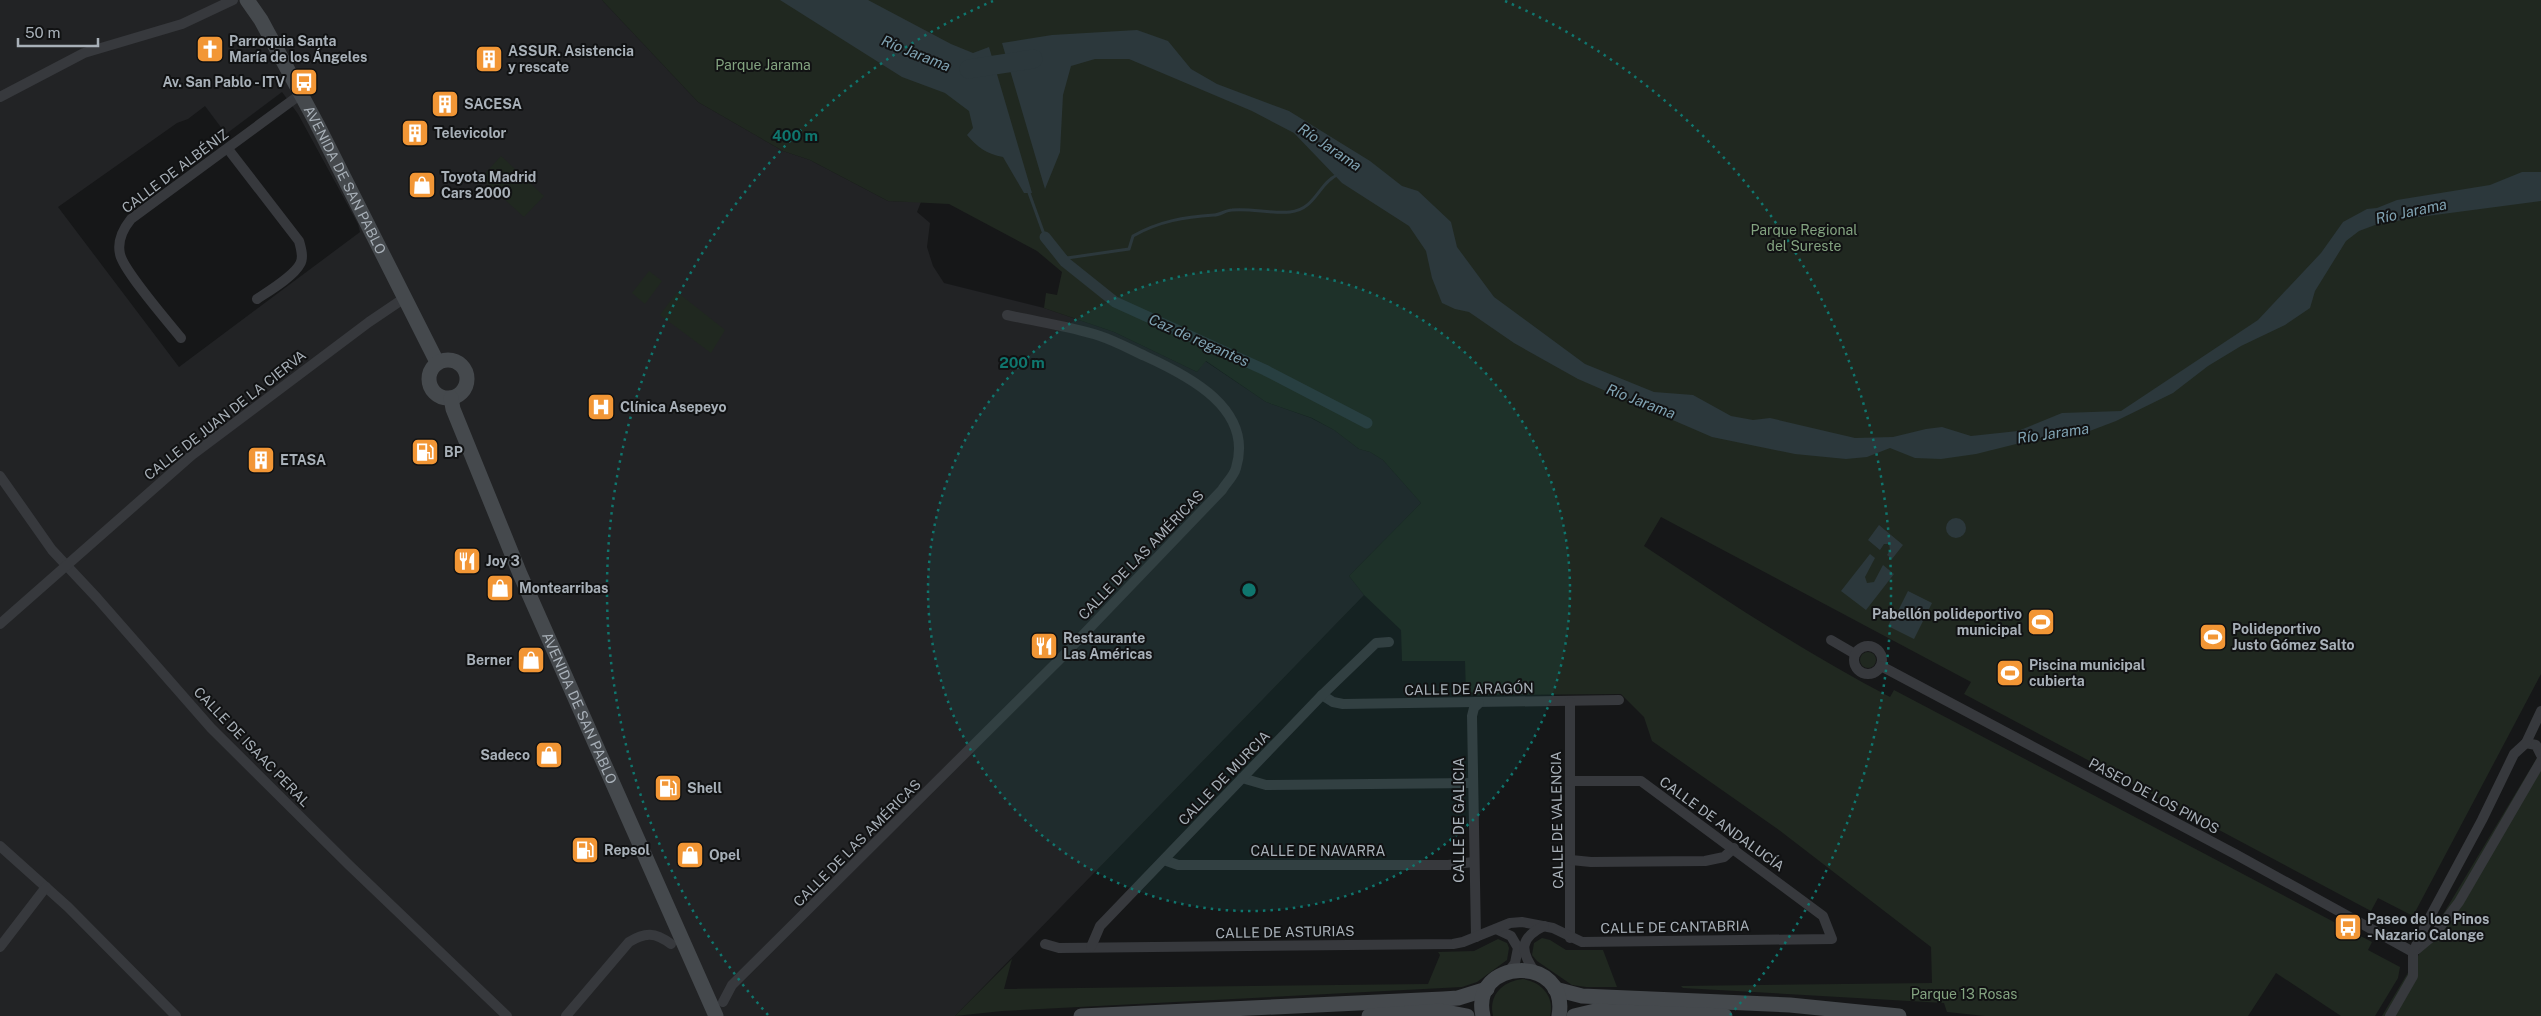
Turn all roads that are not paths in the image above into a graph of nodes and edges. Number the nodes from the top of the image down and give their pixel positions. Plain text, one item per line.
1 (233, 0) edge
2 (247, 0) edge
3 (301, 94) junction
4 (0, 97) edge
5 (228, 149) junction
6 (406, 297) junction
7 (257, 299) dead end
8 (1007, 315) dead end
9 (180, 338) dead end
10 (437, 362) junction
11 (451, 398) junction
12 (0, 476) edge
13 (66, 565) junction
14 (0, 624) edge
15 (1831, 640) dead end
16 (1389, 642) dead end
17 (1855, 654) junction
18 (1881, 666) junction
19 (1322, 695) junction
20 (1619, 700) dead end
21 (1570, 702) junction
22 (1478, 704) junction
23 (2541, 711) edge
24 (2541, 738) edge
25 (2526, 743) junction
26 (2541, 756) edge
27 (1242, 778) junction
28 (1570, 781) junction
29 (1473, 783) junction
30 (0, 846) edge
31 (1734, 848) junction
32 (1164, 860) junction
33 (1571, 860) junction
34 (1473, 862) junction
35 (46, 888) junction
36 (1522, 922) joint
37 (1544, 926) junction
38 (1496, 929) junction
39 (1476, 938) junction
40 (1570, 938) junction
41 (1832, 939) joint
42 (671, 944) dead end
43 (1045, 944) dead end
44 (0, 947) edge
45 (1091, 947) junction
46 (2413, 952) junction
47 (1508, 972) junction
48 (1535, 972) junction
49 (1555, 989) junction
50 (1487, 990) junction
51 (719, 1009) edge
52 (176, 1016) edge
53 (507, 1016) edge
54 (566, 1016) edge
55 (1081, 1016) edge
56 (1369, 1016) edge
57 (1467, 1016) edge
58 (1483, 1016) edge
59 (1559, 1016) edge
60 (1574, 1016) edge
61 (1725, 1016) edge
62 (1899, 1016) edge
63 (2390, 1016) edge

1 - 4 street
2 - 3 street, AVENIDA DE SAN PABLO
3 - 5 street, CALLE DE ALBÉNIZ
3 - 6 street, AVENIDA DE SAN PABLO
5 - 7 street
5 - 9 street, CALLE DE ALBÉNIZ
6 - 10 street, AVENIDA DE SAN PABLO
6 - 13 street, CALLE DE JUAN DE LA CIERVA
8 - 51 street, CALLE DE LAS AMÉRICAS
10 - 11 street
10 - 11 street
11 - 51 street, AVENIDA DE SAN PABLO
12 - 13 street, CALLE DE ISAAC PERAL
13 - 14 street, CALLE DE JUAN DE LA CIERVA
13 - 53 street, CALLE DE ISAAC PERAL
15 - 17 street
16 - 19 street, CALLE DE MURCIA
17 - 18 street
17 - 18 street
18 - 46 street, PASEO DE LOS PINOS
19 - 22 street, CALLE DE ARAGÓN
19 - 27 street, CALLE DE MURCIA
20 - 21 street, CALLE DE ARAGÓN
21 - 22 street, CALLE DE ARAGÓN
21 - 28 street, CALLE DE VALENCIA
22 - 29 street, CALLE DE GALICIA
23 - 25 street
24 - 26 street
25 - 26 street
25 - 46 street
26 - 46 street
27 - 29 street
27 - 32 street, CALLE DE MURCIA
28 - 31 street, CALLE DE ANDALUCÍA
28 - 33 street, CALLE DE VALENCIA
29 - 34 street, CALLE DE GALICIA
30 - 35 street
31 - 33 street
31 - 41 street, CALLE DE ANDALUCÍA
32 - 34 street, CALLE DE NAVARRA
32 - 45 street, CALLE DE MURCIA
33 - 40 street, CALLE DE VALENCIA
34 - 39 street, CALLE DE GALICIA
35 - 44 street
35 - 52 street
36 - 37 street, CALLE DE CANTABRIA
36 - 38 street, CALLE DE ASTURIAS
37 - 40 street, CALLE DE CANTABRIA
37 - 48 street
38 - 39 street, CALLE DE ASTURIAS
38 - 47 street
39 - 45 street, CALLE DE ASTURIAS
40 - 41 street, CALLE DE CANTABRIA
42 - 54 street
43 - 45 street, CALLE DE ASTURIAS
46 - 63 street
47 - 48 street
47 - 50 street
48 - 49 street
49 - 59 street
49 - 62 street
50 - 55 street
50 - 58 street
56 - 57 street
60 - 61 street

